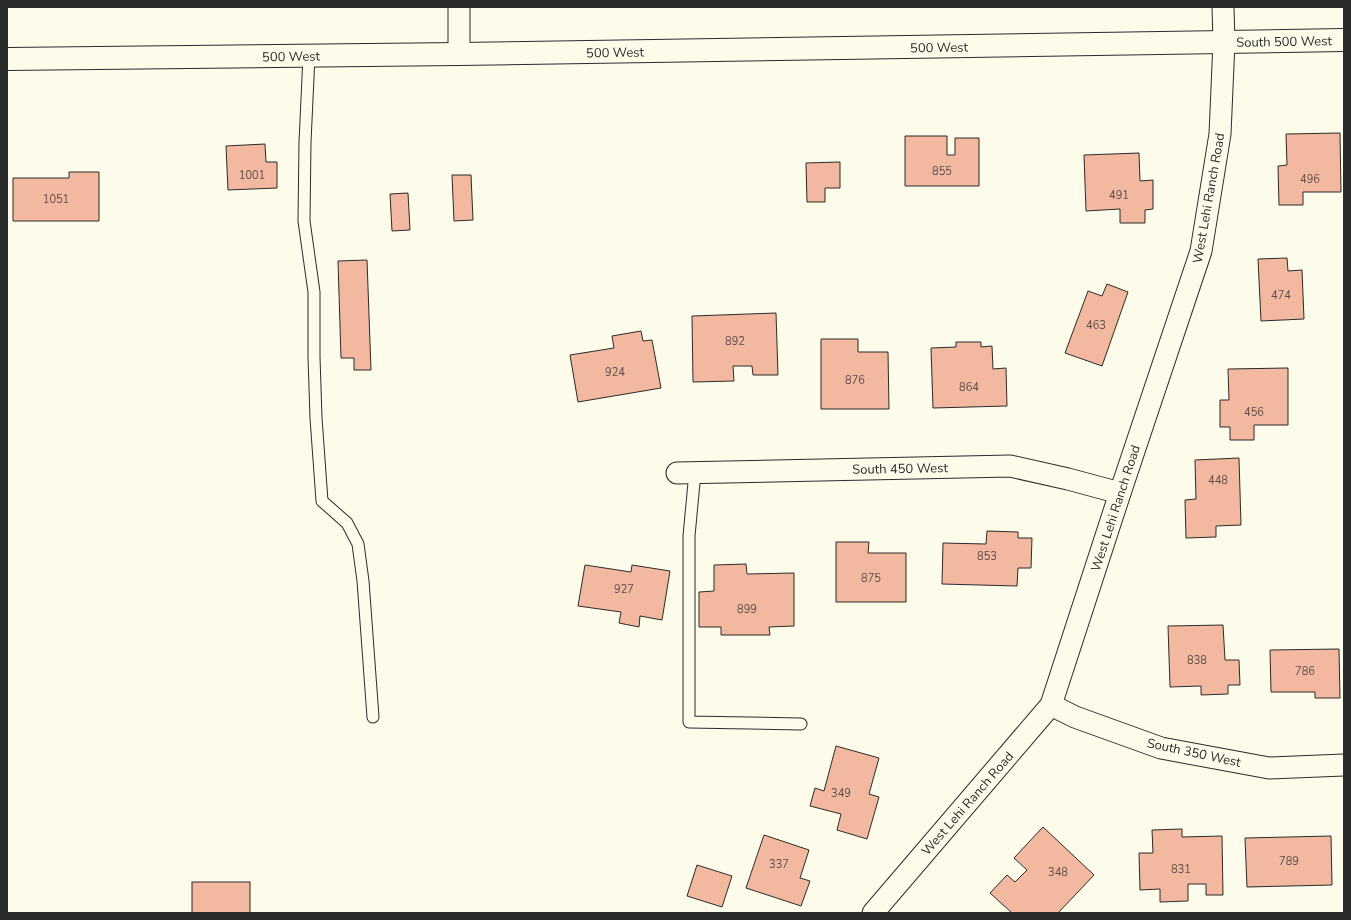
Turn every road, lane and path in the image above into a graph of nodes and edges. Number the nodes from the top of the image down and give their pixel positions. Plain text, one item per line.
1 (459, 7) edge
2 (1223, 7) edge
3 (1344, 40) edge
4 (1224, 42) junction
5 (459, 54) junction
6 (309, 56) junction
7 (7, 59) edge
8 (686, 473) joint
9 (1120, 493) junction
10 (1051, 705) junction
11 (373, 717) dead end
12 (801, 724) dead end
13 (1344, 765) edge
14 (873, 913) edge

1 - 5 street
2 - 4 street, West Lehi Ranch Road
3 - 4 street, South 500 West
4 - 5 street, 500 West
4 - 9 street, West Lehi Ranch Road
5 - 6 street, 500 West
6 - 7 street, 500 West
6 - 11 lane
8 - 9 street, South 450 West
8 - 12 lane
9 - 10 street, West Lehi Ranch Road
10 - 13 street, South 350 West
10 - 14 street, West Lehi Ranch Road

